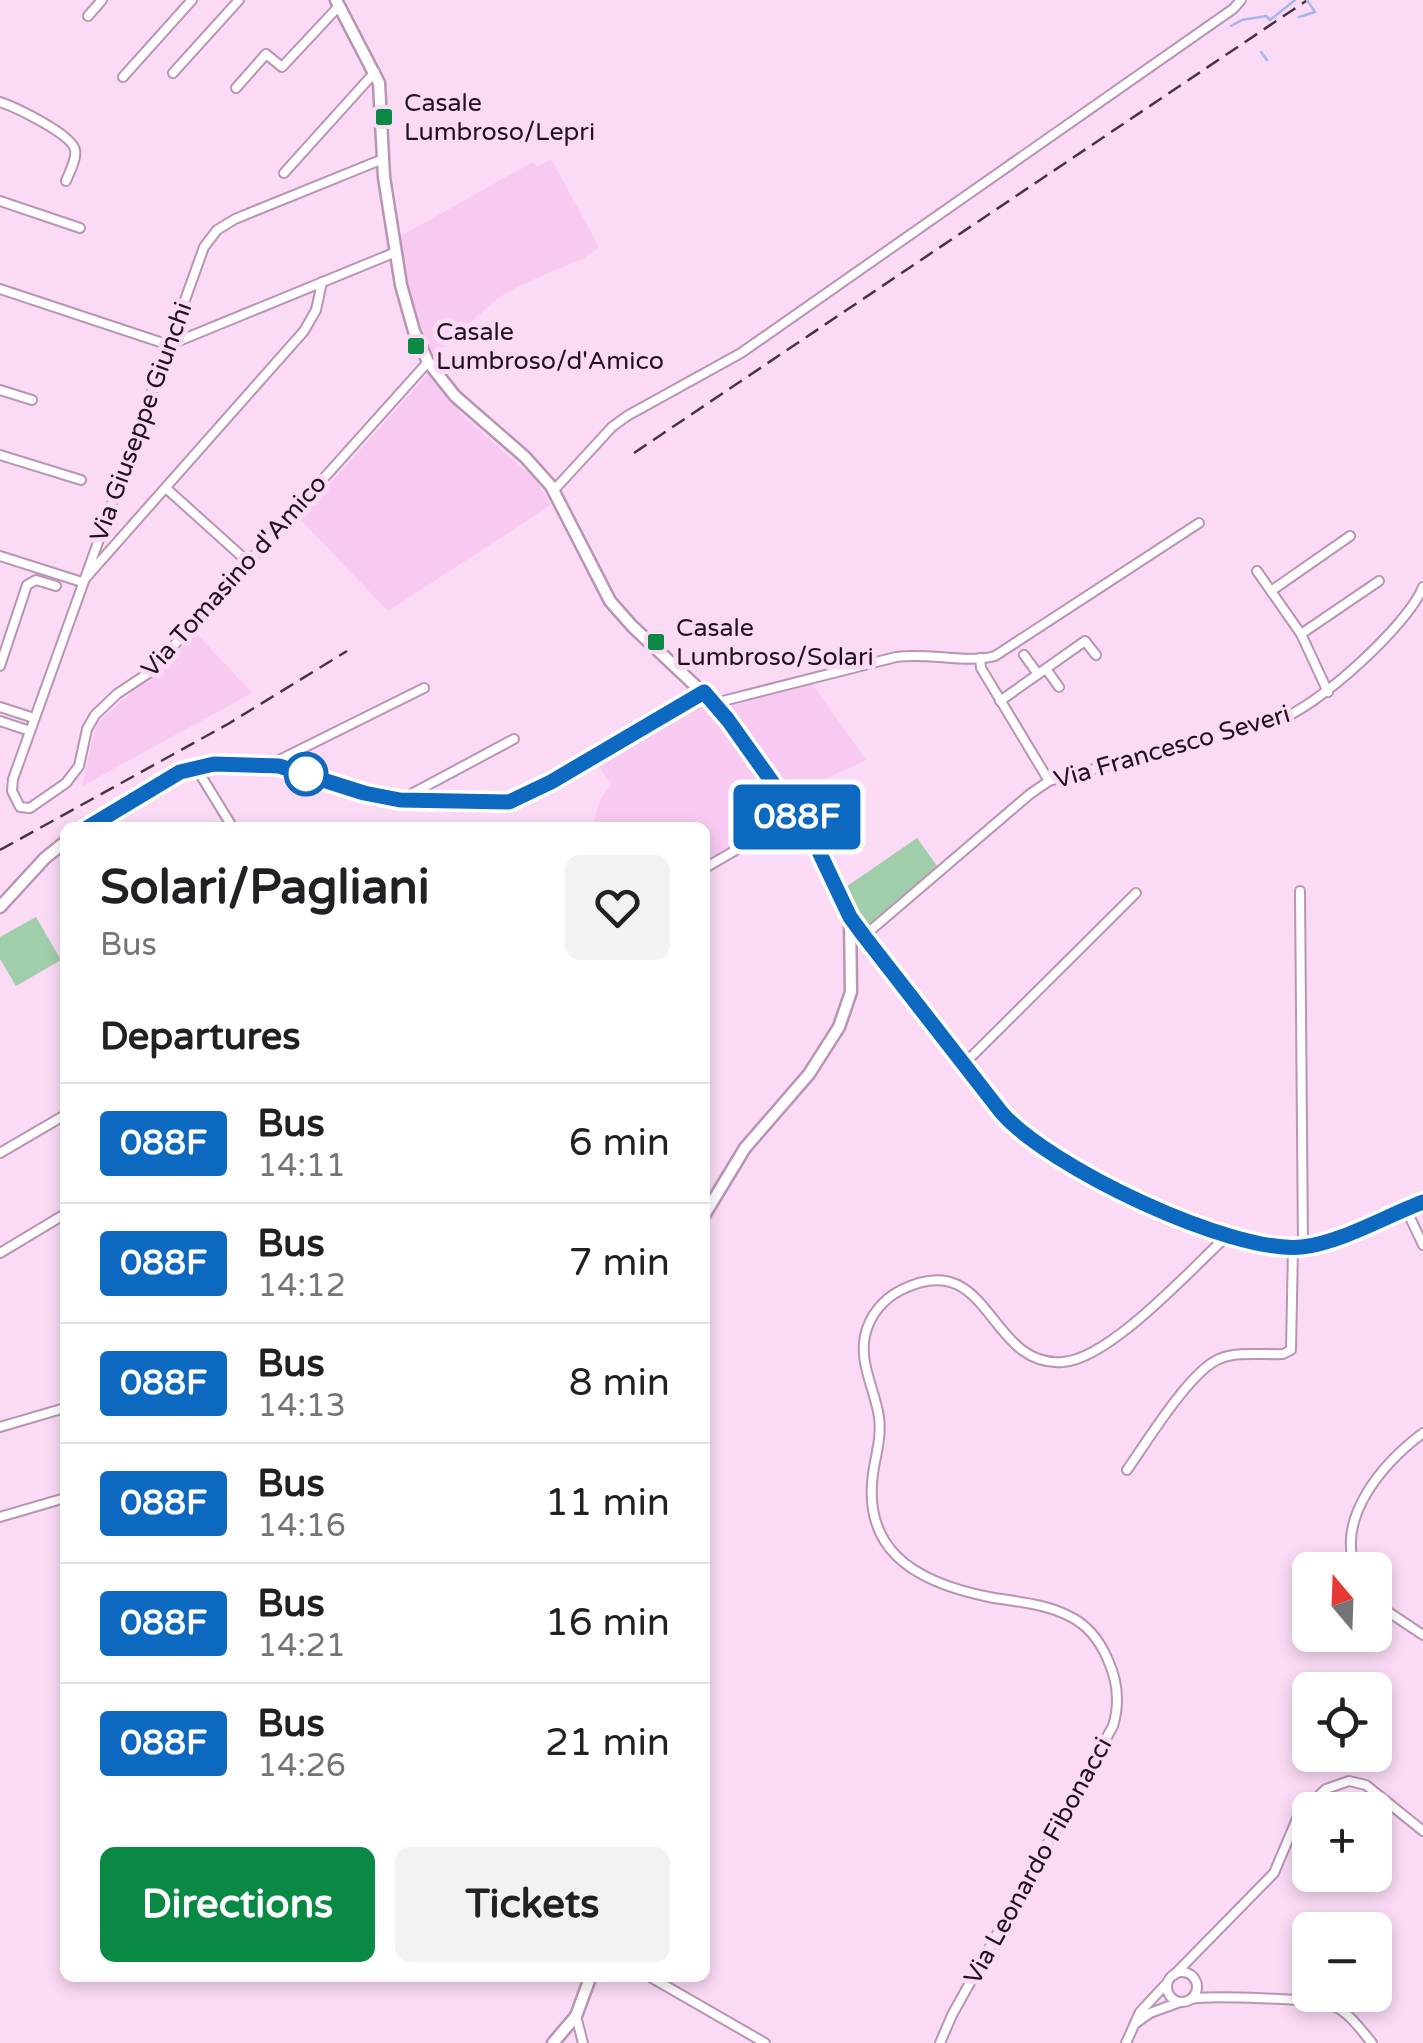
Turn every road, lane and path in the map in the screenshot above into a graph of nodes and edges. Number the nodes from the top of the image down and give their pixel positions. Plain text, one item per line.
1 (102, 0) edge
2 (192, 0) edge
3 (239, 0) edge
4 (1241, 0) edge
5 (338, 3) edge
6 (88, 16) dead end
7 (375, 72) junction
8 (174, 73) dead end
9 (122, 77) dead end
10 (236, 88) dead end
11 (0, 102) edge
12 (383, 159) junction
13 (284, 173) dead end
14 (66, 181) dead end
15 (0, 201) edge
16 (80, 228) dead end
17 (396, 252) junction
18 (322, 282) junction
19 (0, 289) edge
20 (169, 345) junction
21 (428, 362) junction
22 (0, 390) edge
23 (32, 400) dead end
24 (0, 454) edge
25 (81, 480) dead end
26 (167, 489) junction
27 (554, 490) junction
28 (1199, 522) dead end
29 (1350, 536) dead end
30 (0, 556) edge
31 (248, 562) junction
32 (1257, 571) dead end
33 (1379, 581) dead end
34 (82, 582) junction
35 (56, 586) dead end
36 (1423, 586) edge
37 (1271, 591) junction
38 (1301, 634) junction
39 (1096, 654) dead end
40 (1024, 655) dead end
41 (980, 658) junction
42 (0, 666) edge
43 (1042, 672) junction
44 (424, 688) dead end
45 (1059, 688) dead end
46 (704, 692) junction
47 (1328, 692) junction
48 (1000, 701) junction
49 (715, 703) junction
50 (0, 707) edge
51 (34, 718) junction
52 (0, 722) edge
53 (30, 731) junction
54 (514, 739) dead end
55 (269, 765) junction
56 (196, 766) junction
57 (1050, 781) junction
58 (12, 788) joint
59 (400, 800) junction
60 (796, 815) junction
61 (97, 822) edge
62 (229, 822) edge
63 (60, 846) edge
64 (710, 865) edge
65 (1300, 891) dead end
66 (1136, 892) dead end
67 (0, 907) edge
68 (850, 917) junction
69 (864, 936) junction
70 (963, 1065) junction
71 (60, 1118) edge
72 (0, 1153) edge
73 (1423, 1202) edge
74 (710, 1206) edge
75 (1406, 1209) junction
76 (60, 1217) edge
77 (1228, 1235) junction
78 (1423, 1245) edge
79 (1298, 1247) junction
80 (0, 1252) edge
81 (60, 1409) edge
82 (0, 1427) edge
83 (1423, 1433) edge
84 (1127, 1470) dead end
85 (60, 1499) edge
86 (0, 1517) edge
87 (1350, 1552) edge
88 (1392, 1615) edge
89 (1423, 1635) edge
90 (1423, 1831) edge
91 (1200, 1950) junction
92 (1172, 1977) junction
93 (1196, 1981) junction
94 (589, 1982) edge
95 (659, 1982) edge
96 (1211, 1996) junction
97 (1191, 1999) junction
98 (1180, 2002) junction
99 (576, 2016) junction
100 (1133, 2026) junction
101 (746, 2033) junction
102 (553, 2043) edge
103 (583, 2043) edge
104 (736, 2043) edge
105 (766, 2043) edge
106 (940, 2043) edge
107 (1126, 2043) edge
108 (1372, 2043) edge

1 - 6 street
2 - 9 street
3 - 8 street
4 - 27 street
5 - 7 street
5 - 10 street
7 - 12 street
7 - 13 street
11 - 14 street
12 - 17 street
12 - 20 street, Via Giuseppe Giunchi
15 - 16 street
17 - 18 street
17 - 21 street
18 - 20 street
18 - 26 street
19 - 20 street
20 - 34 street, Via Giuseppe Giunchi
21 - 27 street
21 - 31 street, Via Tomasino d'Amico
22 - 23 street
24 - 25 street
26 - 31 street
26 - 34 street
27 - 46 street
28 - 41 street
29 - 37 street
30 - 34 street
31 - 58 street, Via Tomasino d'Amico
32 - 37 street
33 - 38 street
34 - 51 street, Via Giuseppe Giunchi
35 - 42 street
36 - 47 street, Via Francesco Severi
37 - 38 street
38 - 47 street
39 - 43 street
40 - 43 street
41 - 48 street
41 - 49 street
43 - 45 street
43 - 48 street
44 - 55 street
46 - 49 street
46 - 59 street
47 - 57 street, Via Francesco Severi
48 - 57 street
49 - 60 street
50 - 51 street
51 - 53 street, Via Giuseppe Giunchi
52 - 53 street
53 - 58 street, Via Giuseppe Giunchi
54 - 59 street
55 - 56 street
55 - 59 street
56 - 61 street
56 - 62 street
57 - 69 street, Via Francesco Severi
60 - 64 street
60 - 68 street
63 - 67 street
65 - 79 street
66 - 70 street
68 - 69 street
68 - 74 street
69 - 70 street
70 - 77 street
71 - 72 street
73 - 75 street
75 - 78 street
75 - 79 street
76 - 80 street
77 - 79 street
77 - 106 street, Via Leonardo Fibonacci
79 - 84 street
81 - 82 street
83 - 87 street
85 - 86 street
88 - 89 street
90 - 91 street
91 - 92 street
91 - 93 street
92 - 93 street
92 - 98 street
92 - 100 street
93 - 96 street
93 - 97 street
94 - 99 street
95 - 101 street
96 - 97 street
96 - 108 street
97 - 98 street
98 - 100 street
99 - 102 street
99 - 103 street
100 - 107 street
101 - 104 street
101 - 105 street

